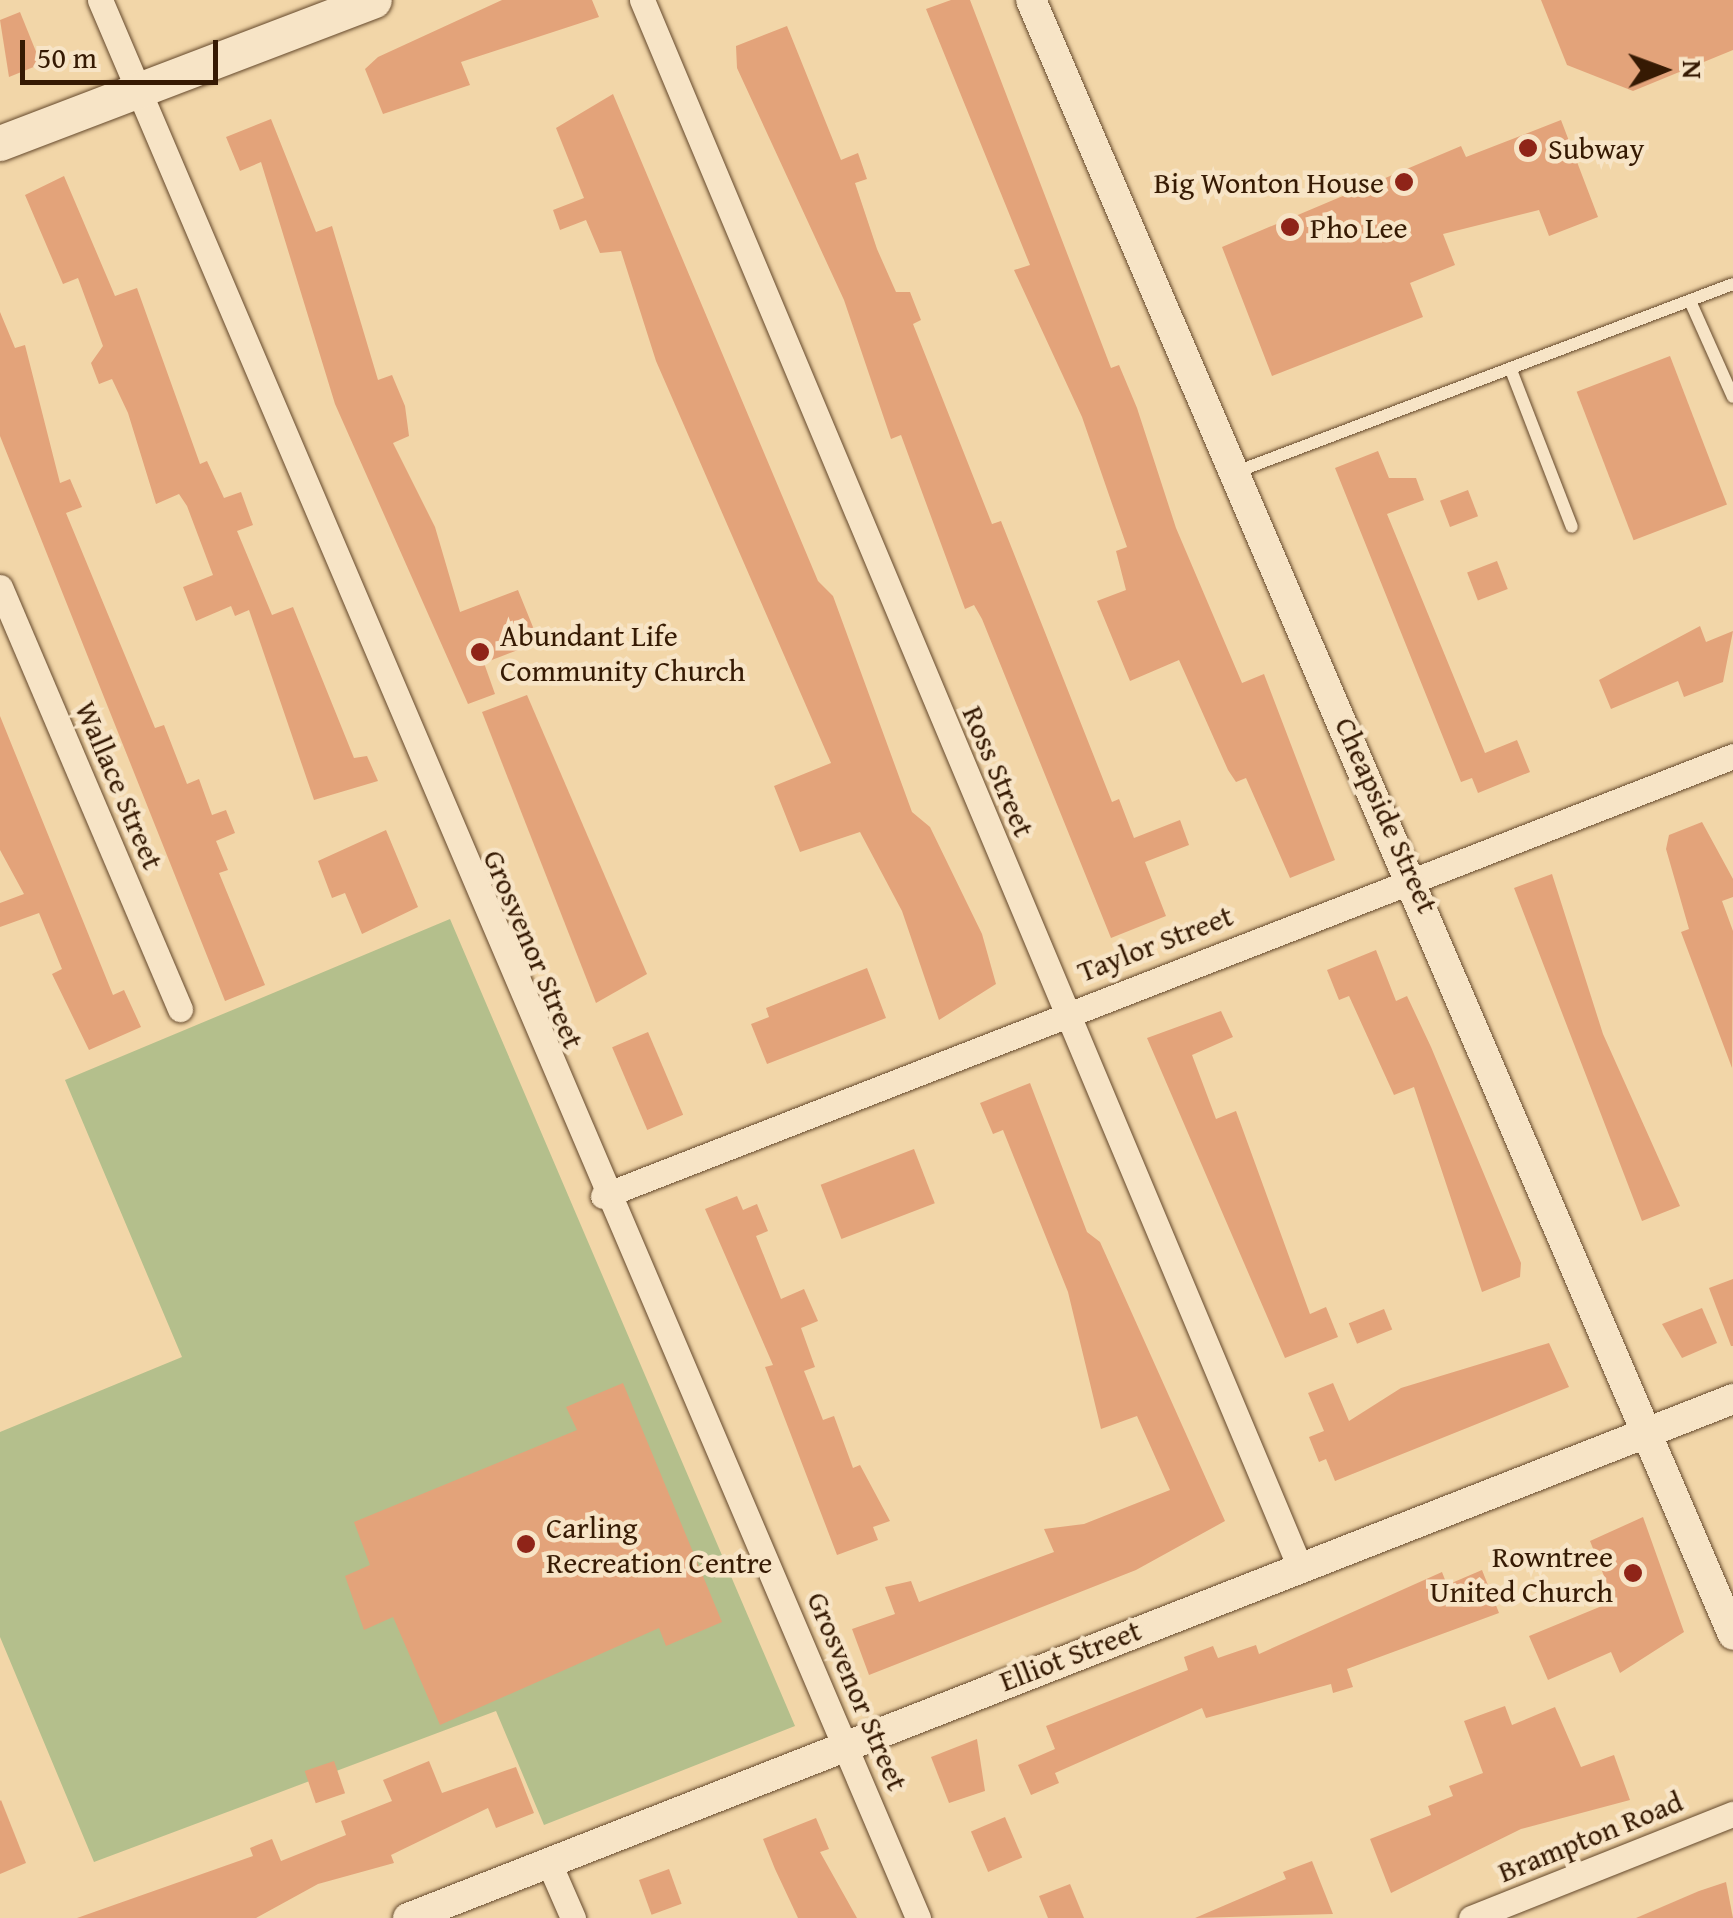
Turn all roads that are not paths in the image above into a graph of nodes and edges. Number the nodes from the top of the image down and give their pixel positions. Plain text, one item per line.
1 (100, 0) edge
2 (374, 0) edge
3 (642, 0) edge
4 (1032, 0) edge
5 (136, 90) junction
6 (0, 143) edge
7 (1733, 284) edge
8 (1690, 301) junction
9 (1510, 370) junction
10 (1733, 398) edge
11 (1236, 472) junction
12 (1572, 528) dead end
13 (0, 587) edge
14 (1733, 756) edge
15 (1415, 878) junction
16 (180, 1009) dead end
17 (1065, 1013) junction
18 (603, 1196) junction
19 (1733, 1398) edge
20 (1652, 1430) junction
21 (1299, 1565) junction
22 (1733, 1635) edge
23 (847, 1743) junction
24 (1733, 1814) edge
25 (549, 1863) junction
26 (408, 1918) edge
27 (573, 1918) edge
28 (918, 1918) edge
29 (1471, 1918) edge

1 - 5 street, Grosvenor Street
2 - 5 main road
3 - 17 street, Ross Street
4 - 11 street, Cheapside Street
5 - 6 main road
5 - 18 street, Grosvenor Street
7 - 8 lane
8 - 9 lane
8 - 10 lane
9 - 11 lane
9 - 12 lane
11 - 15 street, Cheapside Street
13 - 16 street, Wallace Street
14 - 15 street, Taylor Street
15 - 17 street, Taylor Street
15 - 20 street, Cheapside Street
17 - 18 street, Taylor Street
17 - 21 street, Ross Street
18 - 23 street, Grosvenor Street
19 - 20 street, Elliot Street
20 - 21 street, Elliot Street
20 - 22 street, Cheapside Street
21 - 23 street, Elliot Street
23 - 25 street, Elliot Street
23 - 28 street, Grosvenor Street
24 - 29 street, Brampton Road
25 - 26 street, Elliot Street
25 - 27 street

